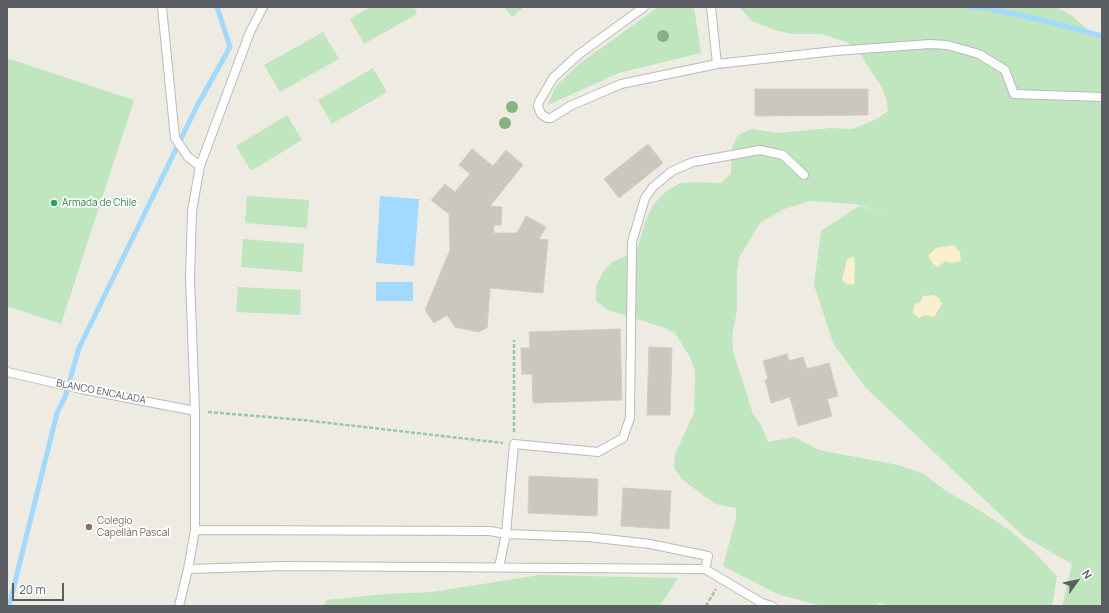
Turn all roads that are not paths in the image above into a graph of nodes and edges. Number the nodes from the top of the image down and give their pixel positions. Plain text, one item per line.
1 (162, 7) edge
2 (263, 7) edge
3 (644, 7) edge
4 (711, 7) edge
5 (717, 64) junction
6 (1102, 98) edge
7 (200, 166) junction
8 (804, 175) dead end
9 (7, 372) edge
10 (195, 411) junction
11 (195, 530) junction
12 (506, 534) junction
13 (499, 567) junction
14 (188, 569) junction
15 (705, 569) junction
16 (179, 606) edge
17 (772, 606) edge

1 - 7 lane
2 - 7 lane
3 - 5 lane
4 - 5 lane
5 - 6 lane
7 - 10 lane
8 - 12 lane
9 - 10 lane, BLANCO ENCALADA
10 - 11 lane
11 - 12 lane
11 - 14 lane
12 - 13 lane
12 - 15 lane
13 - 14 lane
13 - 15 lane
14 - 16 lane
15 - 17 lane

